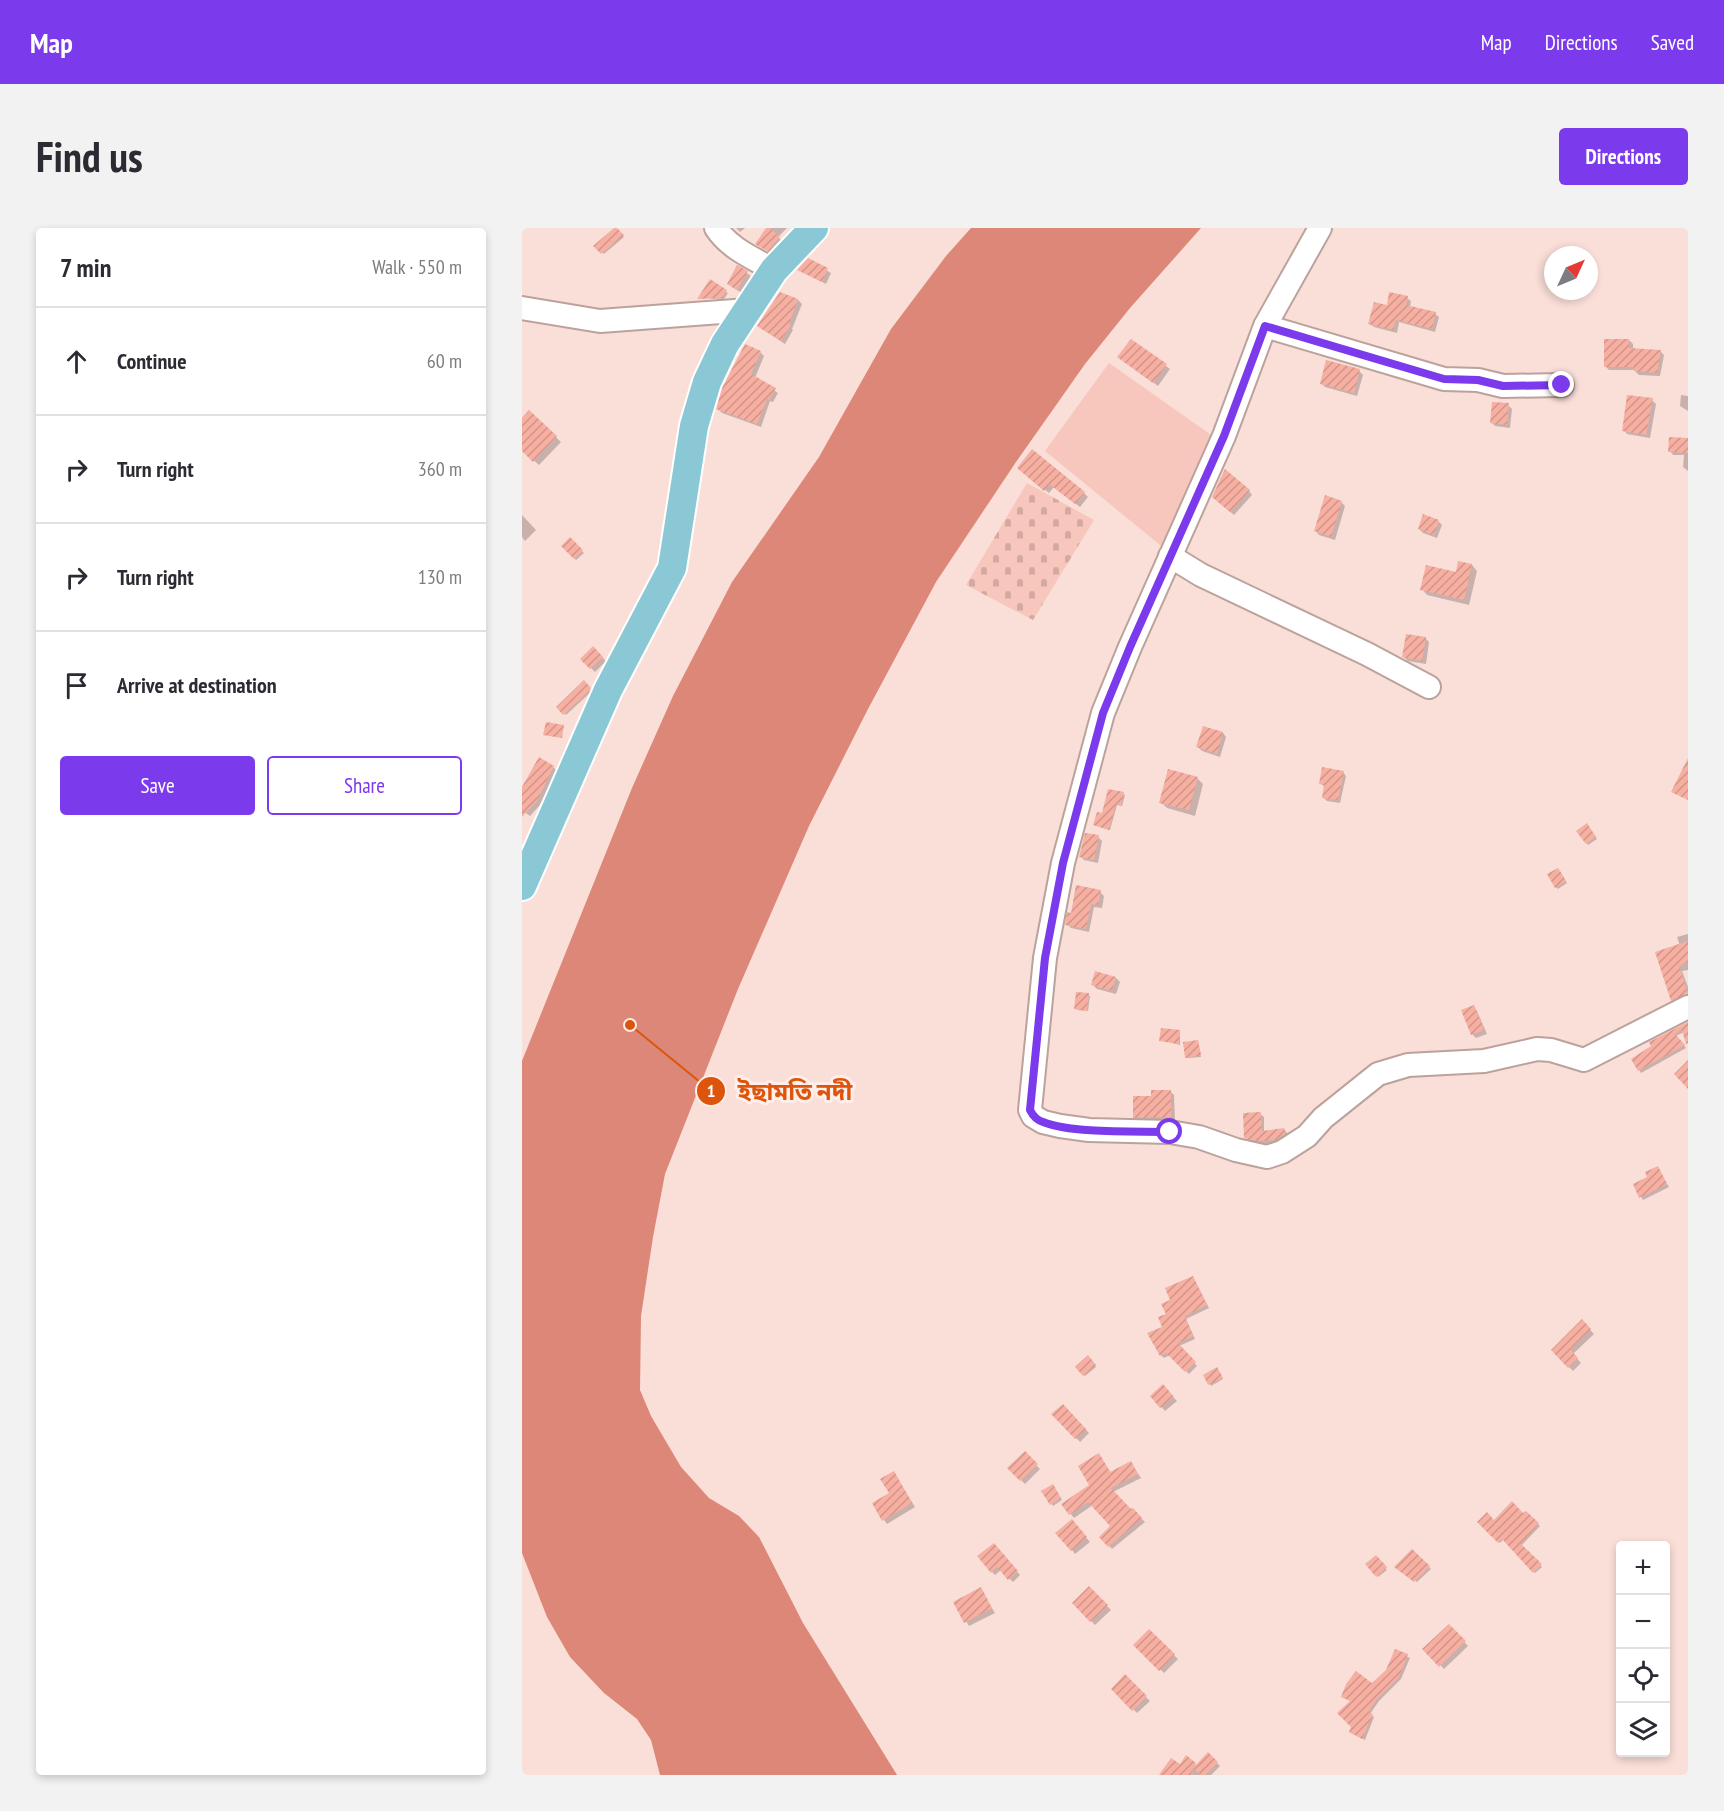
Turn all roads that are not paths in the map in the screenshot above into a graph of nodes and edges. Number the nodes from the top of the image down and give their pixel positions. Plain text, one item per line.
1 (716, 228) edge
2 (814, 228) edge
3 (1320, 228) edge
4 (774, 270) junction
5 (522, 308) edge
6 (748, 310) junction
7 (1265, 326) junction
8 (1562, 385) dead end
9 (1170, 556) junction
10 (1429, 687) dead end
11 (522, 886) edge
12 (1688, 1007) edge

1 - 4 street
2 - 4 main road
3 - 7 street
4 - 6 main road
5 - 6 street
6 - 11 main road
7 - 8 street
7 - 9 street
9 - 10 street
9 - 12 street

